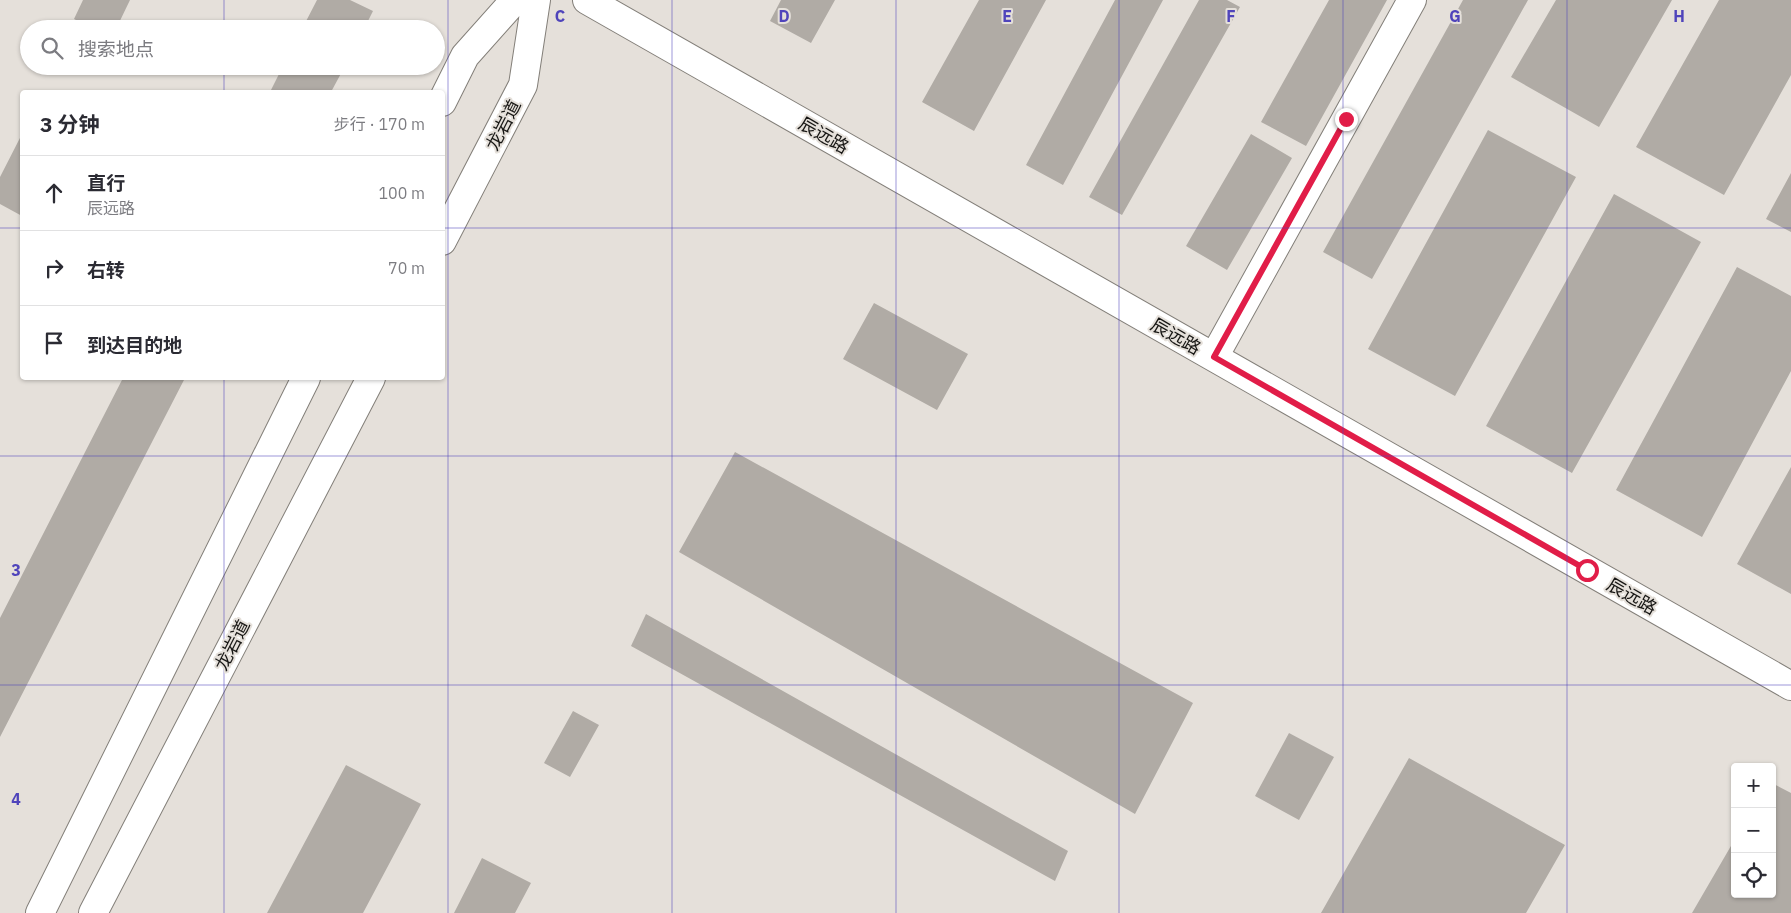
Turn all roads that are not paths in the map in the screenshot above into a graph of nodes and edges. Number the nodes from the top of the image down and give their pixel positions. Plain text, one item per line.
1 (515, 0) edge
2 (536, 0) edge
3 (587, 0) edge
4 (1412, 0) edge
5 (445, 96) edge
6 (445, 235) edge
7 (1214, 357) junction
8 (305, 380) edge
9 (371, 380) edge
10 (1791, 686) edge
11 (40, 913) edge
12 (94, 913) edge

1 - 5 street
2 - 6 street, 龙岩道
3 - 7 street, 辰远路
4 - 7 street
7 - 10 street, 辰远路
8 - 11 street
9 - 12 street, 龙岩道

